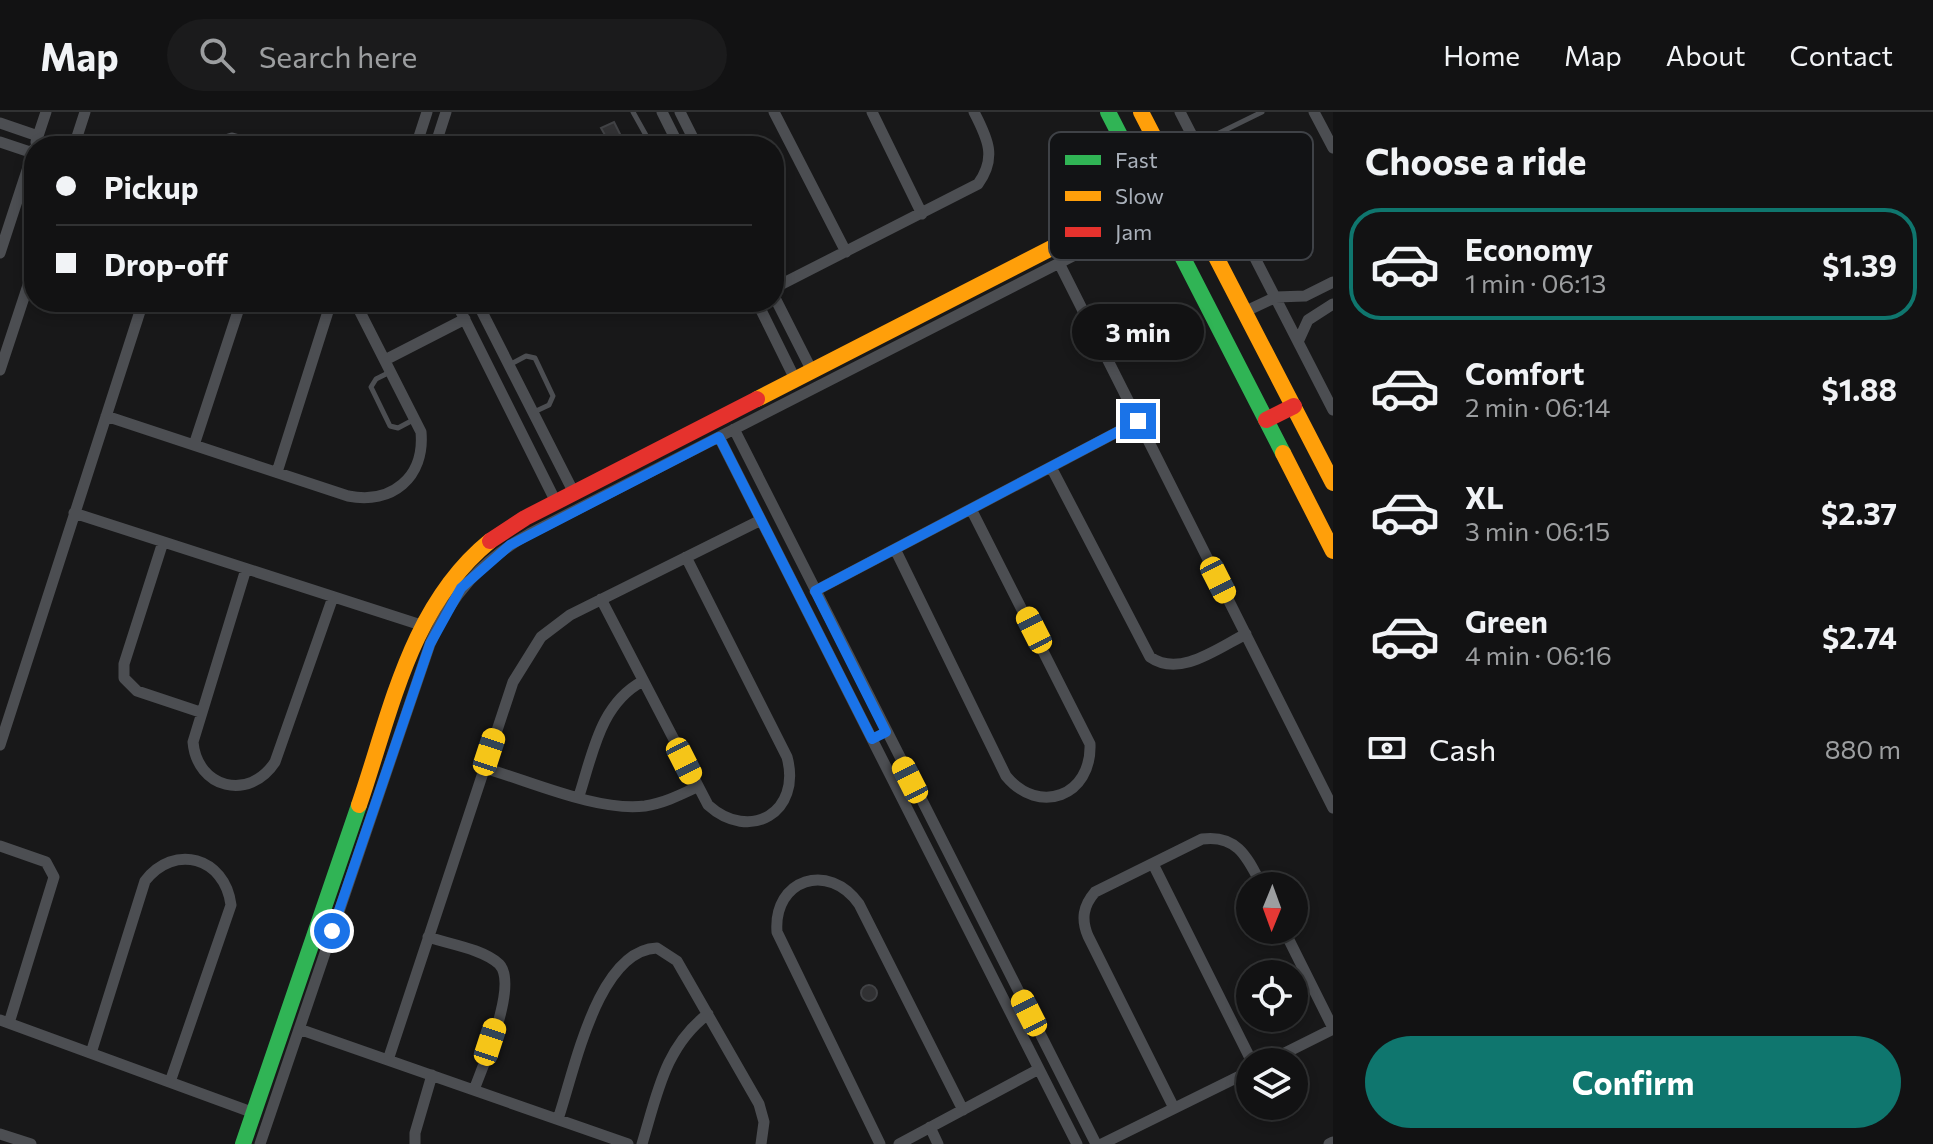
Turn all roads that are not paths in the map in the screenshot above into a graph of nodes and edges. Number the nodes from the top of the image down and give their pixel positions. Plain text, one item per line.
1 (46, 112) edge
2 (85, 112) edge
3 (427, 112) edge
4 (446, 112) edge
5 (633, 112) edge
6 (662, 112) edge
7 (680, 112) edge
8 (774, 112) edge
9 (872, 112) edge
10 (974, 112) edge
11 (1108, 112) edge
12 (1141, 112) edge
13 (1180, 112) edge
14 (1262, 112) edge
15 (1314, 112) edge
16 (0, 123) edge
17 (1118, 132) edge
18 (1151, 132) edge
19 (1190, 132) edge
20 (1221, 132) edge
21 (38, 136) edge
22 (77, 136) edge
23 (419, 136) edge
24 (438, 136) edge
25 (646, 136) edge
26 (670, 136) edge
27 (692, 136) edge
28 (24, 139) edge
29 (0, 142) edge
30 (24, 145) edge
31 (1333, 148) edge
32 (24, 180) edge
33 (922, 214) junction
34 (1049, 249) edge
35 (846, 252) junction
36 (0, 253) edge
37 (1065, 260) edge
38 (1184, 260) edge
39 (1217, 260) edge
40 (1257, 260) edge
41 (1059, 263) junction
42 (1333, 282) edge
43 (784, 283) edge
44 (24, 297) edge
45 (1276, 297) junction
46 (1333, 304) edge
47 (140, 312) edge
48 (238, 312) edge
49 (328, 312) edge
50 (360, 312) edge
51 (461, 312) edge
52 (482, 312) edge
53 (762, 312) edge
54 (782, 312) edge
55 (1244, 312) junction
56 (465, 319) junction
57 (1298, 342) junction
58 (509, 365) junction
59 (388, 366) junction
60 (0, 370) edge
61 (812, 371) junction
62 (795, 379) junction
63 (1294, 406) junction
64 (1333, 410) edge
65 (533, 413) junction
66 (106, 416) junction
67 (416, 419) junction
68 (1266, 420) junction
69 (1138, 421) junction
70 (734, 429) junction
71 (719, 437) junction
72 (194, 445) junction
73 (1051, 467) junction
74 (277, 472) junction
75 (1333, 483) edge
76 (574, 493) junction
77 (556, 502) junction
78 (971, 509) junction
79 (74, 513) junction
80 (761, 520) junction
81 (163, 542) junction
82 (895, 549) junction
83 (1333, 551) edge
84 (686, 557) junction
85 (246, 569) junction
86 (815, 591) junction
87 (333, 597) junction
88 (601, 599) junction
89 (421, 625) junction
90 (1246, 634) junction
91 (643, 681) junction
92 (200, 712) junction
93 (886, 732) junction
94 (872, 739) junction
95 (0, 745) edge
96 (484, 768) junction
97 (697, 787) junction
98 (579, 796) junction
99 (1333, 808) edge
100 (0, 846) edge
101 (1153, 864) junction
102 (1254, 872) edge
103 (988, 935) junction
104 (428, 937) junction
105 (975, 941) junction
106 (1291, 944) edge
107 (708, 1014) junction
108 (4, 1022) edge
109 (299, 1029) junction
110 (1333, 1029) edge
111 (1245, 1048) edge
112 (1295, 1048) edge
113 (91, 1053) junction
114 (388, 1060) junction
115 (1039, 1069) junction
116 (432, 1075) junction
117 (1236, 1078) edge
118 (170, 1082) junction
119 (474, 1090) junction
120 (1174, 1108) junction
121 (963, 1110) junction
122 (254, 1113) junction
123 (558, 1119) junction
124 (930, 1127) junction
125 (0, 1134) edge
126 (31, 1144) edge
127 (243, 1144) edge
128 (260, 1144) edge
129 (415, 1144) edge
130 (628, 1144) edge
131 (642, 1144) edge
132 (761, 1144) edge
133 (880, 1144) edge
134 (899, 1144) edge
135 (938, 1144) edge
136 (1077, 1144) edge
137 (1099, 1144) edge

1 - 21 street
2 - 22 street
3 - 23 street
4 - 24 street
5 - 25 lane
6 - 26 street
7 - 27 street
8 - 35 street
9 - 33 street
10 - 33 street
11 - 17 street
12 - 18 street
13 - 19 street
14 - 20 lane
15 - 31 street
16 - 28 street
29 - 30 street
32 - 36 street
33 - 35 street
34 - 61 street
35 - 43 street
37 - 41 street
38 - 68 street
39 - 55 street
40 - 45 street
41 - 69 street
41 - 70 street
42 - 45 street
44 - 60 street
45 - 55 street
45 - 57 street
46 - 57 street
47 - 66 street
48 - 72 street
49 - 74 street
50 - 59 street
51 - 56 street
52 - 58 street
53 - 62 street
54 - 61 street
55 - 63 street
56 - 59 street
56 - 77 street
57 - 64 street
58 - 65 street
58 - 65 lane
59 - 67 street
59 - 67 lane
61 - 62 street
62 - 76 street
63 - 68 street
63 - 75 street
65 - 76 street
66 - 72 street
66 - 79 street
67 - 74 street
68 - 83 street
69 - 73 street
69 - 90 street
70 - 71 street
70 - 86 street
71 - 80 street
71 - 109 street
72 - 74 street
73 - 78 street
73 - 90 street
76 - 77 street
77 - 89 street
78 - 82 street
78 - 82 street
79 - 81 street
79 - 95 street
80 - 84 street
80 - 94 street
81 - 85 street
81 - 92 street
82 - 86 street
84 - 88 street
84 - 97 street
85 - 87 street
85 - 92 street
86 - 93 street
87 - 89 street
87 - 92 street
88 - 91 street
88 - 96 street
89 - 122 street
90 - 99 street
91 - 97 street
91 - 98 street
93 - 94 street
93 - 103 street
94 - 105 street
96 - 98 street
96 - 104 street
97 - 98 street
100 - 108 street
101 - 102 street
101 - 111 street
101 - 120 street
103 - 105 street
103 - 137 street
104 - 114 street
104 - 119 street
105 - 115 street
106 - 110 street
107 - 123 street
107 - 131 street
107 - 132 street
108 - 113 street
109 - 114 street
109 - 128 street
110 - 112 street
113 - 118 street
113 - 118 street
114 - 116 street
115 - 121 street
115 - 136 street
116 - 119 street
116 - 129 street
117 - 120 street
118 - 122 street
119 - 123 street
120 - 137 street
121 - 124 street
121 - 133 street
122 - 127 street
123 - 130 street
124 - 134 street
124 - 135 street
125 - 126 street

